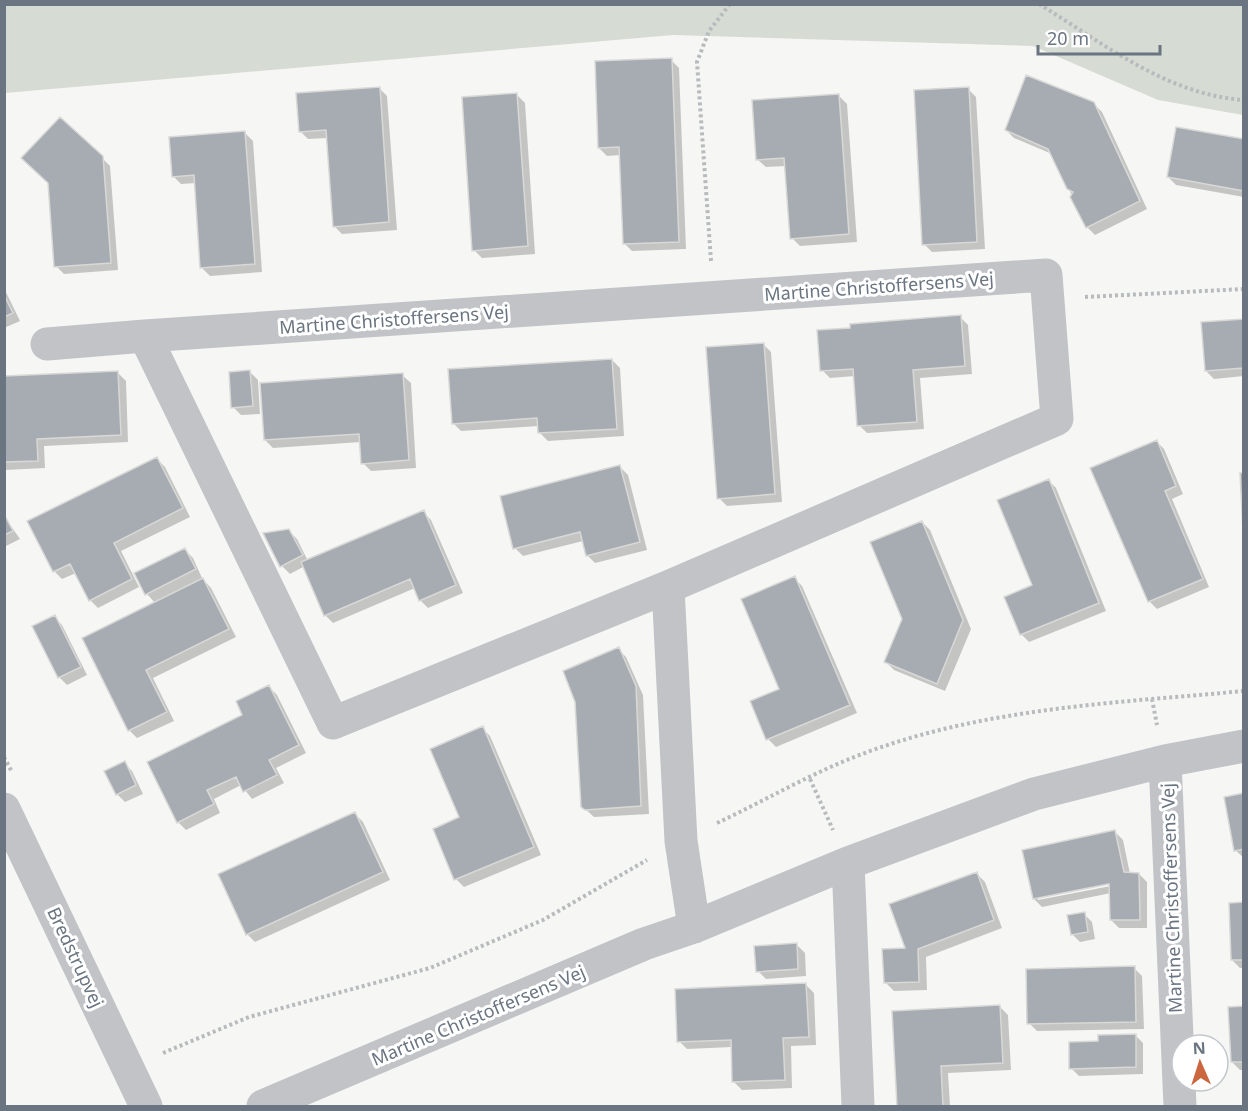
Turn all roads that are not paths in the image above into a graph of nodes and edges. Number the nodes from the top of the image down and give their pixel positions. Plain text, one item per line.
1 (145, 336) junction
2 (47, 344) dead end
3 (668, 587) junction
4 (1244, 746) edge
5 (1165, 761) junction
6 (4, 808) edge
7 (12, 844) edge
8 (848, 863) junction
9 (694, 927) junction
10 (146, 1107) edge
11 (263, 1107) edge
12 (858, 1107) edge
13 (1180, 1107) edge

1 - 2 street, Martine Christoffersens Vej
1 - 3 street, Martine Christoffersens Vej
1 - 3 street, Martine Christoffersens Vej
3 - 9 street
4 - 5 street, Martine Christoffersens Vej
5 - 8 street, Martine Christoffersens Vej
5 - 13 street, Martine Christoffersens Vej
6 - 7 street, Bredstrupvej
7 - 10 street, Bredstrupvej
8 - 9 street, Martine Christoffersens Vej
8 - 12 street
9 - 11 street, Martine Christoffersens Vej

